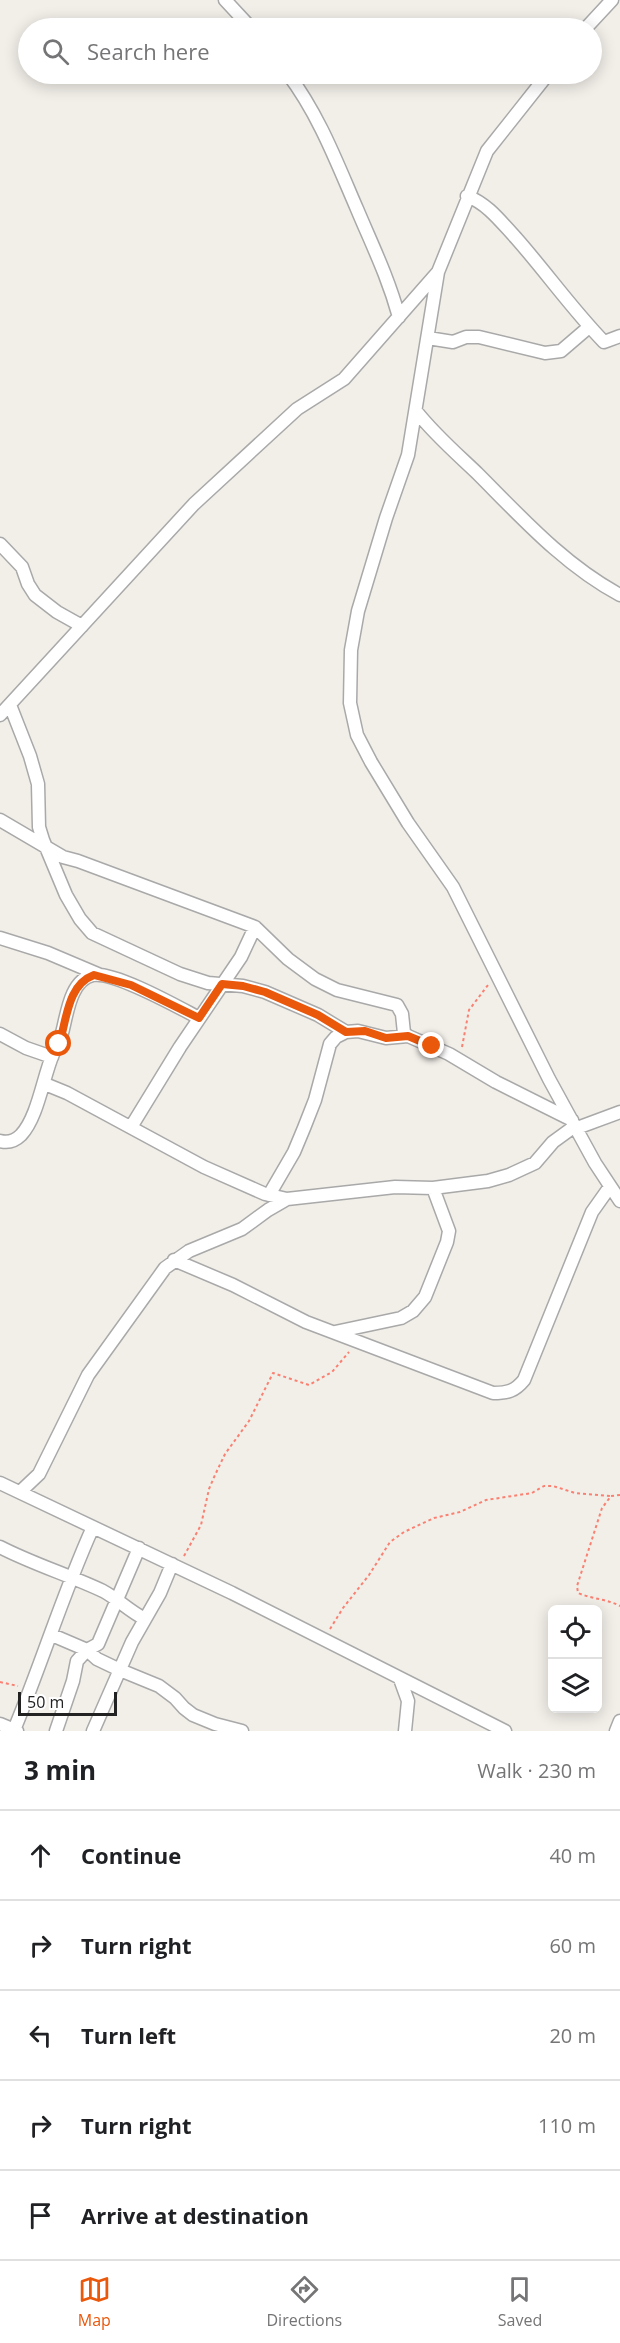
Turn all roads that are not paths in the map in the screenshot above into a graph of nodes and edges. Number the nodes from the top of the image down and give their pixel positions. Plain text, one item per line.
1 (225, 0) edge
2 (612, 0) edge
3 (242, 18) edge
4 (595, 18) edge
5 (296, 84) edge
6 (540, 84) edge
7 (467, 196) junction
8 (438, 272) junction
9 (410, 305) junction
10 (432, 315) junction
11 (399, 317) junction
12 (589, 327) junction
13 (620, 336) edge
14 (428, 339) junction
15 (416, 411) junction
16 (0, 544) edge
17 (620, 595) edge
18 (82, 626) junction
19 (10, 705) junction
20 (0, 716) edge
21 (0, 820) edge
22 (45, 845) junction
23 (255, 927) junction
24 (0, 938) edge
25 (102, 976) junction
26 (222, 984) junction
27 (199, 1018) junction
28 (346, 1032) junction
29 (0, 1034) edge
30 (408, 1036) junction
31 (52, 1057) junction
32 (45, 1084) junction
33 (620, 1112) edge
34 (575, 1125) junction
35 (131, 1127) junction
36 (0, 1142) edge
37 (432, 1188) junction
38 (609, 1188) junction
39 (269, 1195) junction
40 (287, 1199) junction
41 (620, 1201) edge
42 (174, 1260) junction
43 (333, 1332) junction
44 (0, 1484) edge
45 (20, 1492) junction
46 (93, 1527) junction
47 (0, 1547) edge
48 (139, 1548) junction
49 (175, 1565) junction
50 (71, 1578) junction
51 (117, 1598) junction
52 (145, 1619) junction
53 (52, 1635) junction
54 (87, 1650) junction
55 (120, 1670) junction
56 (400, 1679) junction
57 (620, 1721) edge
58 (0, 1724) edge
59 (15, 1731) edge
60 (56, 1731) edge
61 (93, 1731) edge
62 (242, 1731) edge
63 (405, 1731) edge
64 (505, 1731) edge
65 (616, 1731) edge

1 - 3 street
2 - 4 street
5 - 11 street
6 - 7 street
7 - 8 street
7 - 12 street
8 - 9 street
8 - 10 street
9 - 10 street
9 - 11 street
10 - 14 street
11 - 18 street
12 - 13 street
12 - 14 street
14 - 15 street
15 - 17 street
15 - 34 street
16 - 18 street
18 - 19 street
19 - 20 street
19 - 22 street
21 - 22 street
22 - 23 street
22 - 26 street
23 - 26 street
23 - 30 street
24 - 25 street
25 - 27 street
25 - 31 street
26 - 27 street
26 - 28 street
27 - 35 street
28 - 30 street
28 - 39 street
29 - 31 street
30 - 34 street
31 - 32 street
32 - 35 street
32 - 36 street
33 - 34 street
34 - 37 street
34 - 38 street
35 - 39 street
37 - 40 street
37 - 43 street
38 - 41 street
38 - 43 street
39 - 40 street
40 - 42 street
42 - 43 street
42 - 45 street
44 - 45 street
45 - 46 street
46 - 48 street
46 - 50 street
47 - 50 street
48 - 49 street
48 - 51 street
49 - 52 street
49 - 56 street
50 - 51 street
50 - 53 street
51 - 52 street
51 - 54 street
52 - 55 street
53 - 54 street
53 - 59 street
54 - 55 street
54 - 60 street
55 - 61 street
55 - 62 street
56 - 63 street
56 - 64 street
57 - 65 street
58 - 59 street

